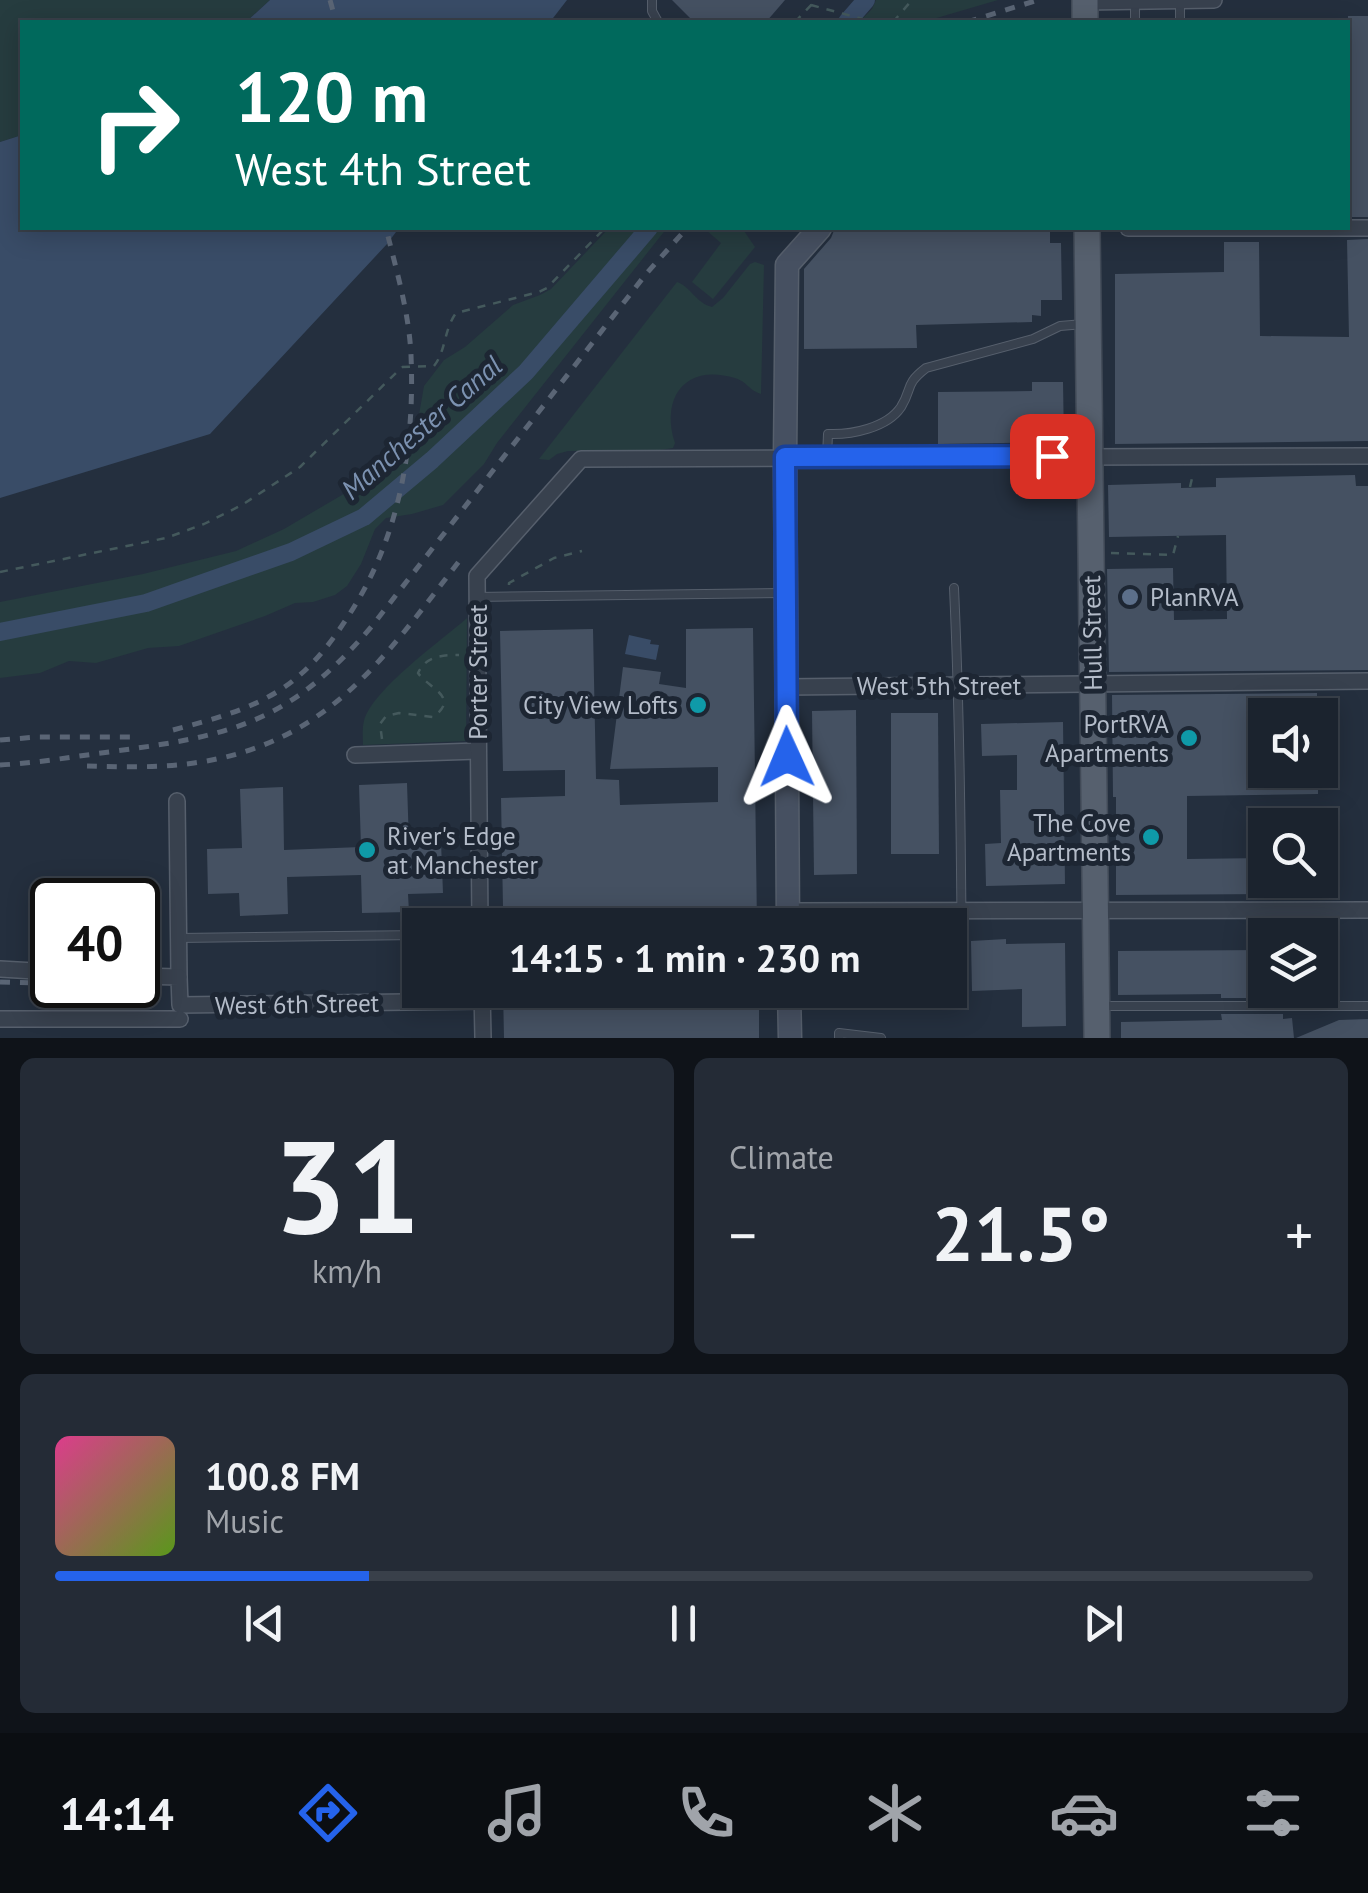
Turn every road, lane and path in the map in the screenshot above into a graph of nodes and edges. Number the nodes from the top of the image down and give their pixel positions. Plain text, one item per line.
1 (816, 0) edge
2 (912, 0) edge
3 (1180, 0) edge
4 (1214, 0) edge
5 (1135, 1) edge
6 (811, 6) junction
7 (1085, 8) edge
8 (798, 20) edge
9 (867, 20) edge
10 (895, 20) edge
11 (603, 230) edge
12 (818, 230) edge
13 (1087, 230) edge
14 (1088, 324) junction
15 (1090, 456) junction
16 (1368, 456) edge
17 (785, 457) junction
18 (827, 457) junction
19 (1193, 474) dead end
20 (1190, 487) dead end
21 (1178, 536) dead end
22 (582, 551) dead end
23 (1104, 553) dead end
24 (0, 572) edge
25 (508, 587) dead end
26 (954, 588) dead end
27 (786, 593) junction
28 (478, 597) junction
29 (459, 655) dead end
30 (1368, 681) edge
31 (1093, 685) junction
32 (959, 686) junction
33 (786, 687) junction
34 (382, 740) dead end
35 (478, 751) junction
36 (355, 755) dead end
37 (177, 800) dead end
38 (480, 908) edge
39 (788, 908) edge
40 (962, 908) edge
41 (1368, 910) edge
42 (967, 912) edge
43 (1097, 912) junction
44 (402, 934) edge
45 (179, 938) junction
46 (0, 970) edge
47 (30, 971) edge
48 (160, 977) edge
49 (179, 978) junction
50 (402, 1000) edge
51 (1097, 1006) junction
52 (1368, 1006) edge
53 (482, 1008) edge
54 (790, 1008) edge
55 (180, 1012) junction
56 (0, 1019) edge
57 (179, 1038) edge
58 (483, 1038) edge
59 (790, 1038) edge
60 (838, 1038) edge
61 (881, 1038) edge
62 (1097, 1038) edge

1 - 6 path
2 - 10 path
3 - 4 street
3 - 5 street
5 - 7 street
6 - 8 path
6 - 9 path
11 - 24 path, bridge
12 - 17 street
13 - 14 main road, Hull Street
14 - 15 main road, Hull Street
14 - 18 lane
15 - 16 street
15 - 18 street
15 - 31 main road, Hull Street
17 - 18 street
17 - 27 street
17 - 28 street, Porter Street
19 - 20 path
21 - 23 path
22 - 25 path
26 - 32 lane
27 - 28 lane
27 - 33 street
28 - 35 street, Porter Street
29 - 34 path
30 - 31 street, West 5th Street
31 - 32 street, West 5th Street
31 - 43 main road, Hull Street
32 - 33 street, West 5th Street
32 - 40 lane
33 - 39 street
35 - 36 street
35 - 38 street, Porter Street
37 - 45 street, West 6th Street
41 - 43 street
42 - 43 street
43 - 51 main road, Hull Street
44 - 45 lane
45 - 49 street, West 6th Street
46 - 47 street
48 - 49 street
49 - 55 street, West 6th Street
50 - 55 street, West 6th Street
51 - 52 lane
51 - 62 main road, Hull Street
53 - 58 street
54 - 59 street
55 - 56 street
55 - 57 street
60 - 61 lane

